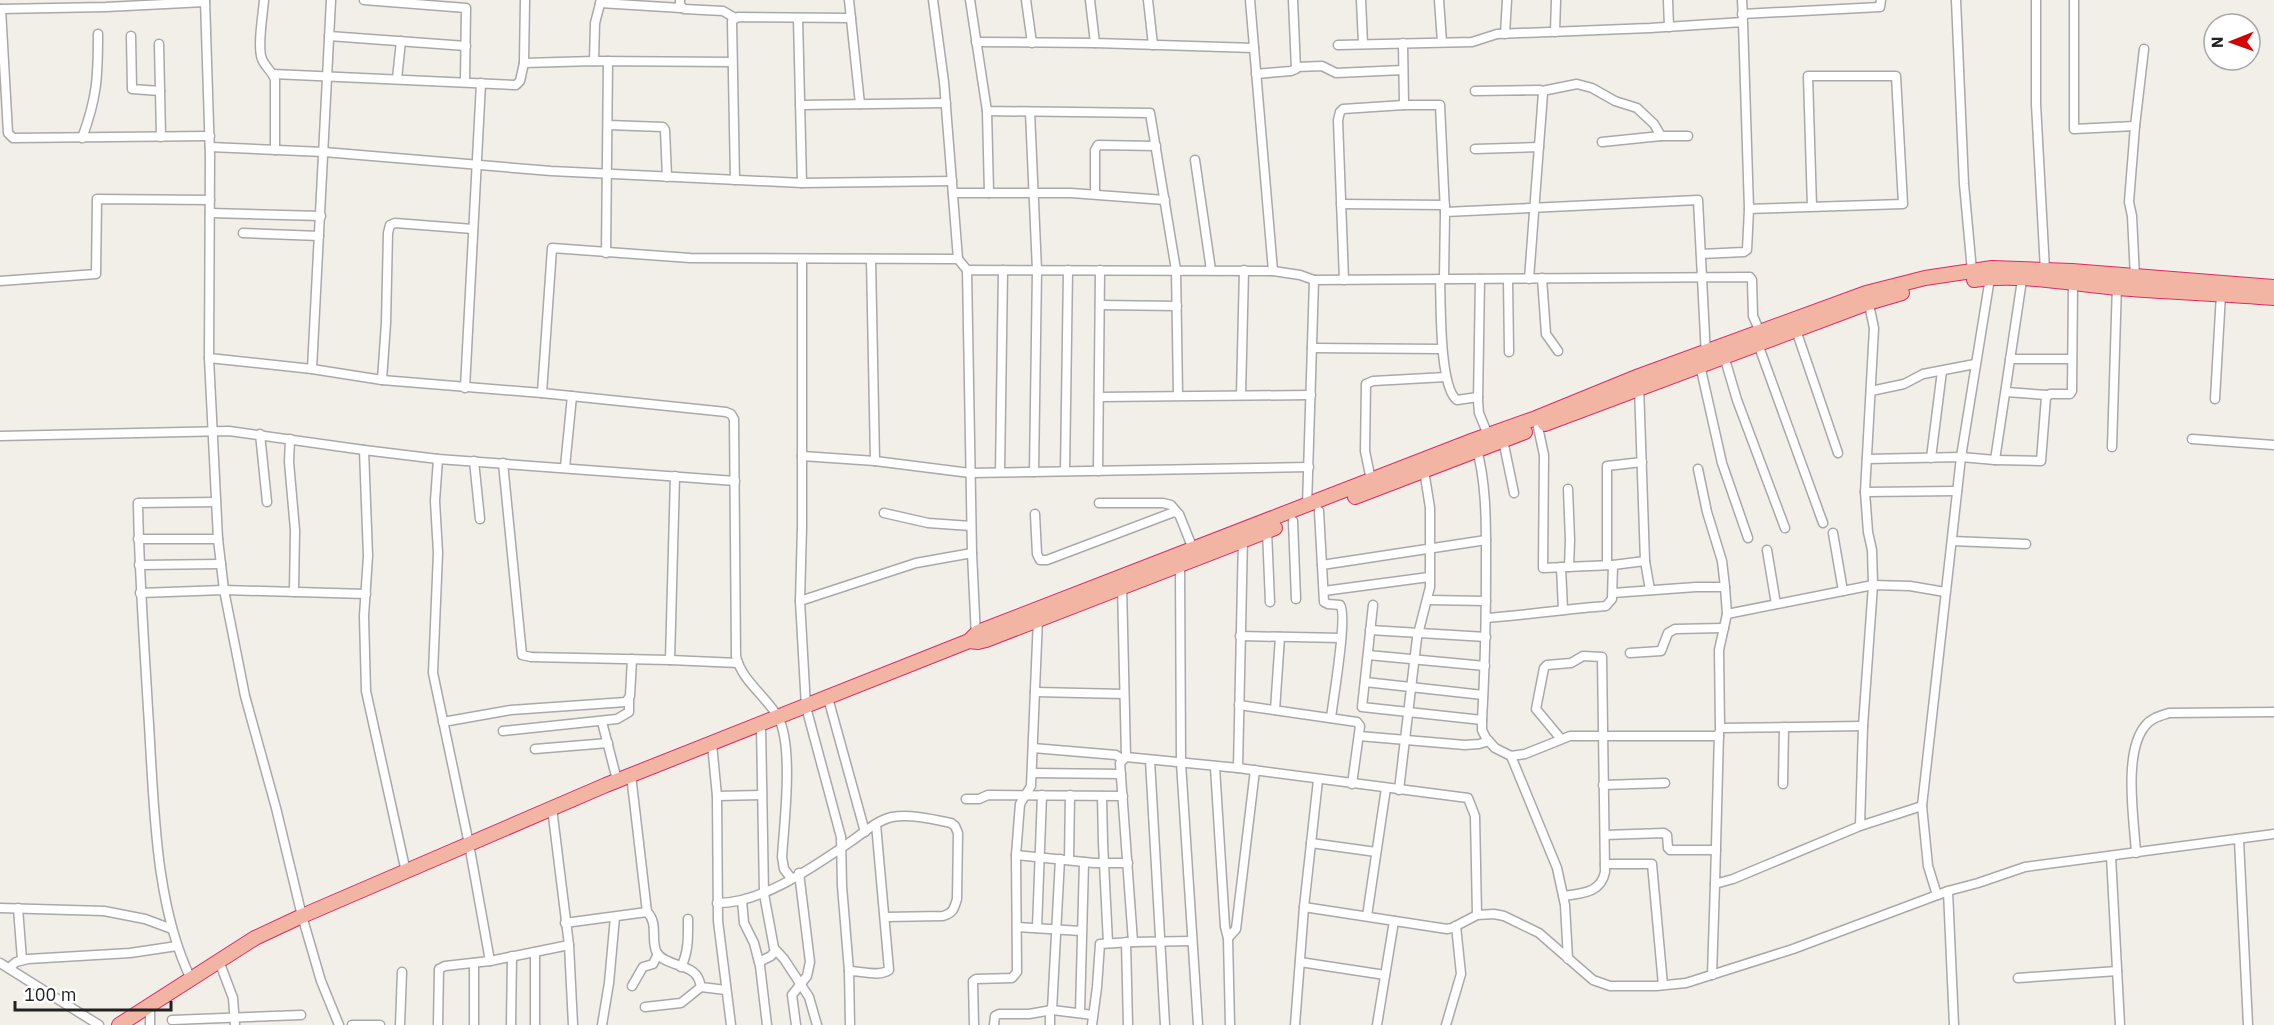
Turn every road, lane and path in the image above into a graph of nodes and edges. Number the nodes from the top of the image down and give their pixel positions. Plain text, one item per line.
1 (264, 0) edge
2 (330, 0) edge
3 (364, 0) edge
4 (525, 0) edge
5 (849, 0) edge
6 (933, 0) edge
7 (970, 0) edge
8 (1026, 0) edge
9 (1090, 0) edge
10 (1148, 0) edge
11 (1250, 0) edge
12 (1293, 0) edge
13 (1361, 0) edge
14 (1439, 0) edge
15 (1507, 0) edge
16 (1556, 0) edge
17 (1668, 0) edge
18 (1742, 0) edge
19 (1881, 0) edge
20 (1956, 0) edge
21 (2036, 0) edge
22 (2074, 0) edge
23 (205, 1) edge
24 (600, 2) edge
25 (681, 4) edge
26 (0, 9) edge
27 (735, 18) junction
28 (798, 18) junction
29 (851, 18) junction
30 (1742, 18) junction
31 (1669, 27) junction
32 (1555, 32) junction
33 (99, 34) dead end
34 (1505, 34) junction
35 (131, 36) dead end
36 (329, 36) junction
37 (401, 41) junction
38 (976, 42) junction
39 (1442, 42) junction
40 (1032, 43) junction
41 (1095, 43) junction
42 (1403, 43) junction
43 (159, 44) dead end
44 (1363, 44) junction
45 (1153, 45) junction
46 (1338, 45) dead end
47 (466, 46) junction
48 (1254, 48) junction
49 (2144, 49) dead end
50 (594, 61) junction
51 (608, 61) junction
52 (732, 62) junction
53 (524, 63) junction
54 (1297, 68) junction
55 (1403, 70) junction
56 (273, 74) junction
57 (1256, 74) junction
58 (327, 76) junction
59 (397, 79) junction
60 (465, 82) junction
61 (481, 83) junction
62 (160, 91) junction
63 (1475, 91) dead end
64 (1542, 91) junction
65 (946, 103) junction
66 (860, 104) junction
67 (800, 105) junction
68 (1404, 105) junction
69 (987, 111) junction
70 (1030, 112) junction
71 (608, 125) junction
72 (2135, 126) junction
73 (210, 136) junction
74 (1661, 136) junction
75 (1688, 136) dead end
76 (161, 137) junction
77 (82, 138) junction
78 (1602, 142) dead end
79 (1156, 146) junction
80 (210, 147) junction
81 (1539, 147) junction
82 (1475, 149) dead end
83 (275, 150) junction
84 (324, 152) junction
85 (1195, 160) dead end
86 (477, 165) junction
87 (608, 174) junction
88 (667, 177) junction
89 (735, 180) junction
90 (952, 181) junction
91 (802, 183) junction
92 (953, 193) junction
93 (989, 193) junction
94 (1034, 193) junction
95 (1095, 194) junction
96 (210, 200) junction
97 (1165, 200) junction
98 (1341, 204) junction
99 (1812, 207) junction
100 (1534, 208) junction
101 (1445, 209) junction
102 (1749, 209) junction
103 (210, 213) junction
104 (321, 216) junction
105 (473, 229) junction
106 (243, 233) dead end
107 (319, 236) junction
108 (606, 253) junction
109 (1701, 254) junction
110 (802, 259) junction
111 (871, 259) junction
112 (958, 259) junction
113 (967, 270) junction
114 (1003, 270) junction
115 (1037, 270) junction
116 (1068, 270) junction
117 (1100, 270) junction
118 (1176, 270) junction
119 (1211, 270) junction
120 (1244, 270) junction
121 (2045, 270) junction
122 (1273, 271) junction
123 (1972, 271) junction
124 (1702, 277) junction
125 (2135, 277) junction
126 (1542, 278) junction
127 (1990, 278) junction
128 (1442, 279) junction
129 (1480, 279) junction
130 (1508, 279) junction
131 (1528, 279) junction
132 (1314, 280) junction
133 (1344, 280) junction
134 (2022, 280) junction
135 (0, 281) edge
136 (2117, 281) junction
137 (2073, 283) junction
138 (2274, 287) edge
139 (2222, 294) junction
140 (1867, 298) junction
141 (2274, 298) edge
142 (1100, 305) junction
143 (1177, 306) junction
144 (1796, 330) junction
145 (1759, 338) junction
146 (1312, 348) junction
147 (1442, 349) junction
148 (1558, 351) dead end
149 (1509, 352) dead end
150 (1724, 356) junction
151 (209, 358) junction
152 (2010, 359) junction
153 (2072, 359) junction
154 (1704, 360) junction
155 (1975, 364) junction
156 (312, 369) junction
157 (1942, 371) junction
158 (1446, 377) junction
159 (382, 381) junction
160 (1639, 382) junction
161 (465, 388) junction
162 (1870, 391) junction
163 (2006, 392) junction
164 (542, 393) junction
165 (1178, 395) junction
166 (1241, 395) junction
167 (1311, 395) junction
168 (2047, 395) junction
169 (572, 396) junction
170 (1099, 397) junction
171 (1478, 397) junction
172 (2215, 399) dead end
173 (1537, 422) junction
174 (212, 430) junction
175 (260, 434) junction
176 (1488, 435) junction
177 (0, 436) edge
178 (290, 439) junction
179 (2192, 439) dead end
180 (1503, 440) junction
181 (1475, 445) junction
182 (2274, 445) edge
183 (2112, 447) dead end
184 (364, 450) junction
185 (1838, 453) dead end
186 (802, 456) junction
187 (1961, 457) junction
188 (1931, 458) junction
189 (438, 459) junction
190 (1867, 459) junction
191 (1995, 460) junction
192 (474, 461) junction
193 (875, 461) junction
194 (1642, 462) junction
195 (503, 463) junction
196 (565, 467) junction
197 (1309, 467) junction
198 (1698, 469) dead end
199 (1424, 470) junction
200 (1065, 471) junction
201 (1098, 471) junction
202 (1000, 472) junction
203 (1034, 472) junction
204 (970, 473) junction
205 (675, 476) junction
206 (1371, 480) junction
207 (735, 481) junction
208 (1568, 489) dead end
209 (1957, 491) junction
210 (1865, 492) junction
211 (1514, 493) dead end
212 (216, 502) junction
213 (267, 502) dead end
214 (1099, 503) dead end
215 (1313, 508) junction
216 (1177, 512) junction
217 (884, 513) dead end
218 (1035, 514) dead end
219 (480, 519) dead end
220 (1293, 521) junction
221 (1823, 523) dead end
222 (971, 526) junction
223 (1785, 528) dead end
224 (1267, 531) junction
225 (1833, 533) dead end
226 (1243, 536) junction
227 (218, 538) junction
228 (1748, 538) dead end
229 (138, 539) junction
230 (1486, 540) junction
231 (1952, 540) junction
232 (2026, 544) dead end
233 (1430, 548) junction
234 (1193, 549) junction
235 (1767, 550) dead end
236 (972, 553) junction
237 (1645, 561) junction
238 (221, 564) junction
239 (139, 565) junction
240 (1180, 565) junction
241 (1322, 565) junction
242 (1610, 565) junction
243 (1565, 567) junction
244 (1429, 576) junction
245 (1122, 582) junction
246 (1873, 585) junction
247 (1725, 588) junction
248 (224, 590) junction
249 (1650, 590) junction
250 (1324, 591) junction
251 (1843, 591) junction
252 (294, 592) junction
253 (1945, 592) junction
254 (140, 593) junction
255 (1613, 593) junction
256 (366, 594) junction
257 (1296, 599) dead end
258 (1428, 600) junction
259 (800, 601) junction
260 (1486, 601) junction
261 (1270, 602) dead end
262 (1776, 604) junction
263 (1373, 605) dead end
264 (1563, 610) junction
265 (1727, 614) junction
266 (1037, 615) junction
267 (1486, 618) junction
268 (1724, 628) junction
269 (1370, 630) junction
270 (1418, 633) junction
271 (1240, 636) junction
272 (1280, 637) junction
273 (1486, 637) junction
274 (1341, 638) junction
275 (974, 639) junction
276 (1630, 653) dead end
277 (1368, 655) junction
278 (632, 658) junction
279 (669, 660) junction
280 (1415, 660) junction
281 (738, 663) junction
282 (1485, 666) junction
283 (1365, 682) junction
284 (1412, 686) junction
285 (1035, 692) junction
286 (1124, 694) junction
287 (1483, 695) junction
288 (828, 698) junction
289 (629, 700) junction
290 (1239, 705) junction
291 (806, 707) junction
292 (1275, 710) junction
293 (1408, 712) junction
294 (2274, 712) edge
295 (778, 718) junction
296 (1331, 718) junction
297 (1482, 720) junction
298 (442, 722) junction
299 (602, 722) junction
300 (761, 725) junction
301 (1720, 725) junction
302 (1863, 726) junction
303 (1784, 727) junction
304 (503, 731) dead end
305 (1359, 736) junction
306 (1602, 736) junction
307 (1719, 736) junction
308 (1561, 739) junction
309 (1405, 740) junction
310 (1488, 741) junction
311 (608, 743) junction
312 (712, 744) junction
313 (1033, 748) junction
314 (535, 749) dead end
315 (1511, 756) junction
316 (1124, 758) junction
317 (1150, 760) junction
318 (1181, 763) junction
319 (1215, 766) junction
320 (1238, 768) junction
321 (1255, 770) junction
322 (1032, 773) junction
323 (1121, 774) junction
324 (631, 775) junction
325 (617, 780) junction
326 (1318, 780) junction
327 (1665, 783) dead end
328 (1352, 784) junction
329 (1783, 784) dead end
330 (1603, 785) junction
331 (1386, 788) junction
332 (1399, 790) junction
333 (761, 795) junction
334 (1028, 795) junction
335 (1042, 795) junction
336 (1070, 795) junction
337 (717, 796) junction
338 (1102, 796) junction
339 (1123, 796) junction
340 (966, 799) dead end
341 (1922, 806) junction
342 (552, 808) junction
343 (876, 824) junction
344 (1860, 826) junction
345 (865, 832) junction
346 (2274, 834) edge
347 (1605, 835) junction
348 (2239, 840) junction
349 (1311, 843) junction
350 (470, 844) junction
351 (842, 847) junction
352 (1716, 850) junction
353 (1376, 852) junction
354 (2136, 853) junction
355 (1016, 855) junction
356 (2111, 856) junction
357 (1040, 857) junction
358 (1060, 859) junction
359 (1070, 860) junction
360 (1084, 862) junction
361 (1104, 863) junction
362 (1128, 863) junction
363 (1605, 864) junction
364 (406, 872) junction
365 (795, 876) junction
366 (1714, 884) junction
367 (1948, 891) junction
368 (764, 894) junction
369 (1937, 895) junction
370 (1564, 896) junction
371 (742, 901) junction
372 (717, 903) junction
373 (1304, 907) junction
374 (0, 908) edge
375 (18, 908) junction
376 (647, 912) junction
377 (1477, 915) junction
378 (302, 916) junction
379 (1367, 916) junction
380 (615, 917) junction
381 (885, 917) junction
382 (688, 919) dead end
383 (1394, 921) junction
384 (565, 923) junction
385 (1456, 926) junction
386 (1017, 927) junction
387 (1037, 928) junction
388 (172, 929) junction
389 (1055, 929) junction
390 (1081, 931) junction
391 (1228, 938) junction
392 (1192, 941) junction
393 (1130, 942) junction
394 (1161, 942) junction
395 (1108, 943) junction
396 (569, 945) junction
397 (177, 946) junction
398 (775, 951) junction
399 (535, 952) junction
400 (658, 954) junction
401 (512, 956) junction
402 (1568, 959) junction
403 (22, 960) junction
404 (219, 961) junction
405 (490, 961) junction
406 (759, 962) junction
407 (1300, 962) junction
408 (0, 963) edge
409 (474, 963) junction
410 (681, 967) junction
411 (9, 968) junction
412 (849, 971) junction
413 (2117, 971) junction
414 (402, 972) dead end
415 (1385, 975) junction
416 (1712, 975) junction
417 (2018, 978) dead end
418 (191, 979) junction
419 (801, 984) junction
420 (1663, 985) junction
421 (633, 986) dead end
422 (701, 987) junction
423 (726, 990) junction
424 (150, 1005) junction
425 (645, 1007) dead end
426 (1051, 1010) junction
427 (1080, 1012) junction
428 (301, 1015) dead end
429 (1093, 1015) junction
430 (172, 1020) dead end
431 (235, 1021) edge
432 (99, 1025) edge
433 (119, 1025) edge
434 (150, 1025) edge
435 (339, 1025) edge
436 (352, 1025) edge
437 (380, 1025) edge
438 (400, 1025) edge
439 (438, 1025) edge
440 (474, 1025) edge
441 (511, 1025) edge
442 (535, 1025) edge
443 (573, 1025) edge
444 (602, 1025) edge
445 (731, 1025) edge
446 (767, 1025) edge
447 (796, 1025) edge
448 (817, 1025) edge
449 (850, 1025) edge
450 (974, 1025) edge
451 (994, 1025) edge
452 (1050, 1025) edge
453 (1092, 1025) edge
454 (1128, 1025) edge
455 (1165, 1025) edge
456 (1198, 1025) edge
457 (1230, 1025) edge
458 (1295, 1025) edge
459 (1377, 1025) edge
460 (1446, 1025) edge
461 (1954, 1025) edge
462 (2120, 1025) edge
463 (2248, 1025) edge

1 - 56 street
2 - 36 street
3 - 47 street
4 - 53 street
5 - 29 street
6 - 65 street
7 - 38 street
8 - 40 street
9 - 41 street
10 - 45 street
11 - 48 street
12 - 54 street
13 - 44 street
14 - 39 street
15 - 34 street
16 - 32 street
17 - 31 street
18 - 30 street
19 - 30 street
20 - 123 street
21 - 121 street
22 - 72 street
23 - 26 street
23 - 73 street
24 - 25 street
24 - 50 street
25 - 27 street
26 - 77 street
27 - 28 street
27 - 52 street
28 - 29 street
28 - 67 street
29 - 66 street
30 - 31 street
30 - 102 street
31 - 32 street
32 - 34 street
33 - 77 street
34 - 39 street
35 - 62 street
36 - 37 street
36 - 58 street
37 - 47 street
37 - 59 street
38 - 40 street
38 - 69 street
39 - 42 street
40 - 41 street
41 - 45 street
42 - 44 street
42 - 55 street
43 - 62 street
44 - 46 street
45 - 48 street
47 - 60 street
48 - 57 street
49 - 72 street
50 - 51 street
50 - 53 street
51 - 52 street
51 - 71 street
52 - 89 street
53 - 61 street
54 - 55 street
54 - 57 street
55 - 68 street
56 - 58 street
56 - 83 street
57 - 122 street
58 - 59 street
58 - 84 street
59 - 60 street
60 - 61 street
61 - 86 street
62 - 76 street
63 - 64 street
64 - 74 street
64 - 81 street
65 - 66 street
65 - 90 street
66 - 67 street
67 - 91 street
68 - 98 street
68 - 101 street
69 - 70 street
69 - 93 street
70 - 79 street
70 - 94 street
71 - 87 street
71 - 88 street
72 - 125 street
73 - 76 street
73 - 80 street
74 - 75 street
74 - 78 street
76 - 77 street
79 - 95 street
79 - 97 street
80 - 83 street
80 - 96 street
81 - 82 street
81 - 100 street
83 - 84 street
84 - 86 street
84 - 104 street
85 - 119 street
86 - 87 street
86 - 105 street
87 - 88 street
87 - 108 street
88 - 89 street
89 - 91 street
90 - 91 street
90 - 92 street
92 - 93 street
92 - 112 street
93 - 94 street
94 - 95 street
94 - 115 street
95 - 97 street
96 - 103 street
96 - 135 street
97 - 118 street
98 - 101 street
98 - 133 street
99 - 99 street
99 - 102 street
100 - 101 street
100 - 109 street
100 - 131 street
101 - 128 street
102 - 109 street
103 - 104 street
103 - 151 street
104 - 107 street
105 - 159 street
105 - 161 street
106 - 107 street
107 - 156 street
108 - 110 street
108 - 164 street
109 - 124 street
110 - 111 street
110 - 186 street
111 - 112 street
111 - 193 street
112 - 113 street
113 - 114 street
113 - 204 street
114 - 115 street
114 - 202 street
115 - 116 street
115 - 203 street
116 - 117 street
116 - 200 street
117 - 118 street
117 - 142 street
118 - 119 street
118 - 143 street
119 - 120 street
120 - 122 street
120 - 166 street
121 - 123 highway
121 - 136 highway
122 - 132 street
123 - 140 highway
124 - 126 street
124 - 145 street
124 - 154 street
125 - 136 highway
125 - 138 highway
126 - 131 street
126 - 148 street
127 - 134 highway
127 - 140 highway
127 - 155 street
128 - 129 street
128 - 133 street
128 - 147 street
129 - 130 street
129 - 171 street
130 - 131 street
130 - 149 street
132 - 133 street
132 - 146 street
134 - 137 highway
134 - 152 street
136 - 137 highway
136 - 139 highway
136 - 183 street
137 - 153 street
139 - 141 highway
139 - 172 street
140 - 144 highway
140 - 145 highway
140 - 162 street
142 - 143 street
142 - 170 street
143 - 165 street
144 - 145 highway
144 - 185 street
145 - 150 highway
145 - 154 highway
145 - 221 street
146 - 147 street
146 - 167 street
147 - 158 street
150 - 154 highway
150 - 223 street
151 - 156 street
151 - 174 street
152 - 153 street
152 - 163 street
153 - 168 street
154 - 160 highway
154 - 228 street
155 - 157 street
155 - 187 street
156 - 159 street
157 - 162 street
157 - 188 street
158 - 171 street
158 - 206 street
159 - 161 street
160 - 173 highway
160 - 194 street
161 - 164 street
162 - 190 street
163 - 168 street
163 - 191 street
164 - 169 street
165 - 166 street
165 - 170 street
166 - 167 street
167 - 197 street
168 - 191 street
169 - 196 street
169 - 207 street
170 - 201 street
171 - 176 street
173 - 176 highway
173 - 180 highway
173 - 243 street
174 - 175 street
174 - 177 street
174 - 212 street
175 - 178 street
175 - 213 street
176 - 181 highway
178 - 184 street
178 - 252 street
179 - 182 street
180 - 181 highway
180 - 211 street
181 - 199 highway
181 - 206 highway
181 - 230 street
184 - 189 street
184 - 256 street
186 - 193 street
186 - 259 street
187 - 188 street
187 - 191 street
187 - 209 street
188 - 190 street
189 - 192 street
189 - 298 street
190 - 210 street
192 - 195 street
192 - 219 street
193 - 204 street
194 - 237 street
194 - 242 street
195 - 196 street
195 - 278 street
196 - 205 street
197 - 201 street
197 - 215 street
198 - 247 street
199 - 215 highway
199 - 233 street
200 - 201 street
200 - 203 street
202 - 203 street
202 - 204 street
204 - 222 street
205 - 207 street
205 - 279 street
206 - 215 highway
207 - 281 street
208 - 243 street
209 - 210 street
209 - 231 street
210 - 246 street
212 - 227 street
212 - 229 street
214 - 216 street
215 - 220 highway
215 - 226 highway
215 - 241 street
216 - 218 street
216 - 234 street
217 - 222 street
220 - 224 highway
220 - 257 street
222 - 236 street
224 - 226 highway
224 - 261 street
225 - 251 street
226 - 234 highway
226 - 240 highway
226 - 271 street
227 - 229 street
227 - 238 street
229 - 239 street
230 - 233 street
230 - 260 street
231 - 232 street
231 - 253 street
233 - 241 street
233 - 244 street
234 - 245 highway
235 - 262 street
236 - 259 street
236 - 275 street
237 - 242 street
237 - 249 street
238 - 239 street
238 - 248 street
239 - 254 street
240 - 245 highway
240 - 318 street
241 - 250 street
242 - 243 street
242 - 255 street
243 - 264 street
244 - 250 street
244 - 258 street
245 - 266 highway
245 - 286 street
246 - 251 street
246 - 253 street
246 - 302 street
247 - 249 street
247 - 265 street
248 - 252 street
248 - 254 street
248 - 378 street
249 - 255 street
250 - 274 street
251 - 262 street
252 - 256 street
253 - 341 street
254 - 388 street
255 - 264 street
256 - 364 street
258 - 260 street
258 - 270 street
259 - 291 street
260 - 267 street
262 - 265 street
263 - 269 street
264 - 267 street
265 - 268 street
266 - 275 highway
266 - 285 street
267 - 273 street
268 - 276 street
268 - 301 street
269 - 270 street
269 - 277 street
270 - 273 street
270 - 280 street
271 - 272 street
271 - 290 street
272 - 274 street
272 - 292 street
273 - 282 street
274 - 296 street
275 - 288 highway
277 - 280 street
277 - 283 street
278 - 279 street
278 - 289 street
279 - 281 street
280 - 282 street
280 - 284 street
281 - 295 street
282 - 287 street
283 - 284 street
283 - 293 street
284 - 287 street
284 - 293 street
285 - 286 street
285 - 313 street
286 - 316 street
287 - 297 street
288 - 291 highway
288 - 345 street
289 - 298 street
289 - 299 street
290 - 292 street
290 - 320 street
291 - 295 highway
291 - 351 street
292 - 296 street
293 - 297 street
293 - 309 street
294 - 354 street
295 - 300 highway
295 - 365 street
296 - 305 street
297 - 310 street
298 - 350 street
299 - 304 street
299 - 311 street
300 - 312 highway
300 - 333 street
301 - 303 street
301 - 307 street
302 - 303 street
302 - 344 street
303 - 329 street
305 - 309 street
305 - 328 street
306 - 307 street
306 - 308 street
306 - 308 street
306 - 330 street
307 - 352 street
308 - 315 street
309 - 310 street
309 - 332 street
310 - 315 street
311 - 314 street
311 - 325 street
312 - 324 highway
312 - 337 street
313 - 316 street
313 - 322 street
315 - 370 street
316 - 317 street
316 - 323 street
317 - 318 street
317 - 394 street
318 - 319 street
318 - 392 street
319 - 320 street
319 - 391 street
320 - 321 street
321 - 326 street
321 - 391 street
322 - 323 street
322 - 334 street
323 - 339 street
324 - 325 highway
324 - 376 street
325 - 342 highway
326 - 328 street
326 - 349 street
327 - 330 street
328 - 331 street
330 - 347 street
331 - 332 street
331 - 353 street
332 - 377 street
333 - 337 street
333 - 368 street
334 - 335 street
334 - 340 street
334 - 355 street
335 - 336 street
335 - 357 street
336 - 338 street
336 - 359 street
337 - 372 street
338 - 339 street
338 - 361 street
339 - 362 street
341 - 344 street
341 - 369 street
342 - 350 highway
342 - 384 street
343 - 345 street
343 - 381 street
343 - 381 street
344 - 366 street
345 - 351 street
346 - 348 street
347 - 352 street
347 - 363 street
348 - 354 street
348 - 463 street
349 - 353 street
349 - 373 street
350 - 364 highway
350 - 405 street
351 - 365 street
351 - 412 street
352 - 366 street
353 - 379 street
354 - 356 street
355 - 357 street
355 - 386 street
356 - 367 street
356 - 413 street
357 - 358 street
357 - 387 street
358 - 359 street
358 - 389 street
359 - 360 street
360 - 361 street
360 - 390 street
361 - 362 street
361 - 395 street
362 - 393 street
363 - 370 street
363 - 420 street
364 - 378 highway
365 - 368 street
365 - 419 street
366 - 416 street
367 - 369 street
367 - 461 street
368 - 371 street
368 - 398 street
369 - 416 street
370 - 402 street
371 - 372 street
371 - 406 street
372 - 423 street
373 - 379 street
373 - 407 street
374 - 375 street
375 - 388 street
375 - 403 street
376 - 380 street
376 - 400 street
377 - 385 street
377 - 402 street
378 - 404 highway
378 - 435 street
379 - 383 street
380 - 384 street
380 - 444 street
381 - 412 street
382 - 410 street
383 - 385 street
383 - 415 street
384 - 396 street
385 - 460 street
386 - 387 street
386 - 450 street
387 - 389 street
388 - 397 street
389 - 390 street
389 - 426 street
390 - 427 street
391 - 457 street
392 - 394 street
392 - 456 street
393 - 394 street
393 - 395 street
393 - 454 street
394 - 455 street
395 - 429 street
396 - 399 street
396 - 443 street
397 - 403 street
397 - 418 street
398 - 406 street
398 - 419 street
399 - 401 street
399 - 442 street
400 - 410 street
400 - 421 street
401 - 405 street
401 - 441 street
402 - 420 street
403 - 411 street
404 - 418 highway
404 - 431 street
405 - 409 street
406 - 446 street
407 - 415 street
407 - 458 street
408 - 411 street
409 - 439 street
409 - 440 street
410 - 422 street
411 - 432 street
412 - 449 street
413 - 417 street
413 - 462 street
414 - 438 street
415 - 459 street
416 - 420 street
418 - 424 highway
419 - 447 street
419 - 448 street
422 - 423 street
422 - 425 street
423 - 445 street
424 - 433 highway
424 - 434 street
426 - 427 street
426 - 451 street
426 - 452 street
427 - 429 street
428 - 431 street
429 - 453 street
430 - 431 street
436 - 437 street

